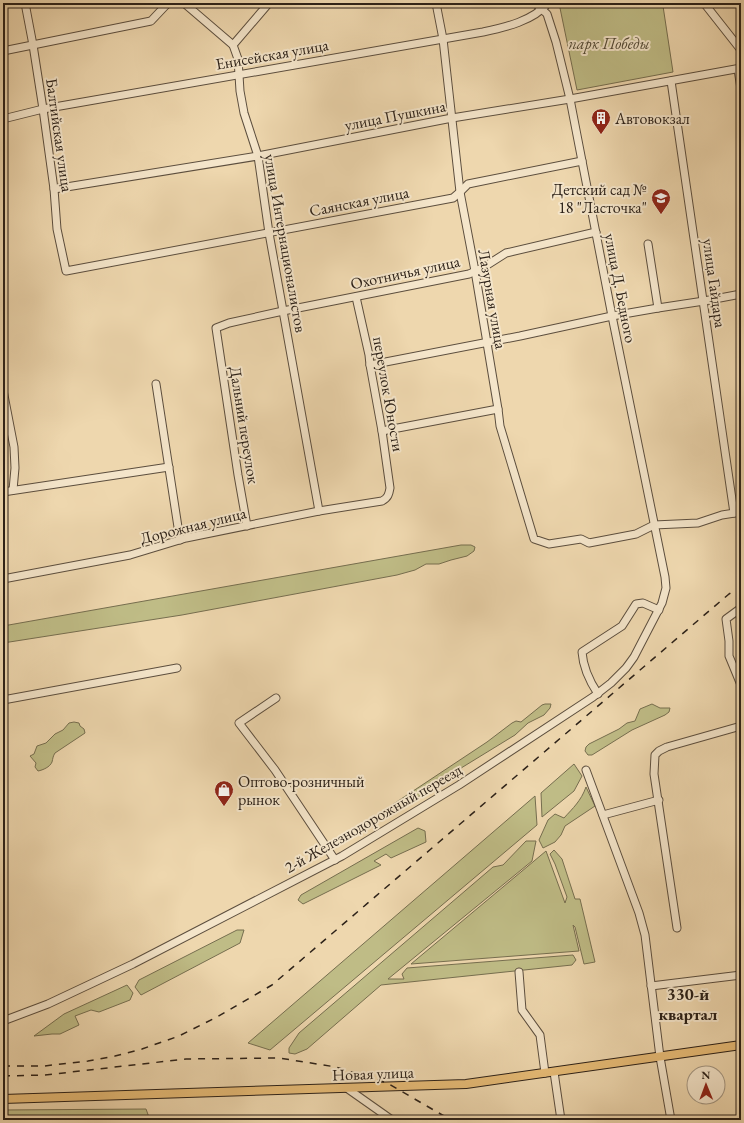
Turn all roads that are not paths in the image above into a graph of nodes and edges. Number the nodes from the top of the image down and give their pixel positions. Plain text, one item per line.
1 (25, 3) edge
2 (168, 3) edge
3 (184, 3) edge
4 (269, 3) edge
5 (436, 3) edge
6 (534, 3) edge
7 (548, 3) edge
8 (704, 3) edge
9 (543, 10) junction
10 (443, 39) junction
11 (33, 44) junction
12 (233, 45) junction
13 (741, 50) edge
14 (3, 51) edge
15 (739, 68) edge
16 (238, 74) junction
17 (671, 81) junction
18 (741, 89) edge
19 (570, 99) junction
20 (43, 109) junction
21 (452, 118) junction
22 (3, 119) edge
23 (258, 156) junction
24 (582, 161) junction
25 (54, 189) junction
26 (460, 192) junction
27 (596, 232) junction
28 (269, 233) junction
29 (648, 244) dead end
30 (66, 271) joint
31 (475, 271) junction
32 (741, 294) edge
33 (356, 296) junction
34 (704, 301) junction
35 (658, 308) junction
36 (283, 311) junction
37 (612, 316) junction
38 (216, 328) joint
39 (487, 342) junction
40 (370, 365) junction
41 (156, 384) dead end
42 (3, 390) edge
43 (498, 409) junction
44 (382, 432) junction
45 (169, 467) junction
46 (13, 490) junction
47 (3, 492) edge
48 (388, 496) joint
49 (319, 511) junction
50 (738, 512) edge
51 (654, 525) junction
52 (247, 526) junction
53 (180, 540) junction
54 (659, 551) joint
55 (3, 579) edge
56 (741, 608) edge
57 (659, 610) junction
58 (177, 668) dead end
59 (741, 685) edge
60 (598, 694) junction
61 (276, 698) dead end
62 (3, 700) edge
63 (741, 726) edge
64 (586, 770) dead end
65 (659, 800) junction
66 (603, 815) junction
67 (335, 860) junction
68 (677, 928) dead end
69 (519, 972) dead end
70 (741, 975) edge
71 (651, 986) junction
72 (3, 1021) edge
73 (741, 1045) edge
74 (660, 1056) junction
75 (554, 1072) junction
76 (545, 1073) junction
77 (348, 1089) junction
78 (3, 1099) edge
79 (392, 1120) edge
80 (561, 1120) edge
81 (671, 1120) edge

1 - 11 street, Балтийская улица
2 - 11 street
3 - 12 street
4 - 12 street
5 - 10 street, Лазурная улица
6 - 9 street
7 - 9 street
8 - 13 street
9 - 10 street, Енисейская улица
9 - 19 street, улица Д. Бедного
10 - 16 street, Енисейская улица
10 - 21 street, Лазурная улица
11 - 14 street
11 - 20 street, Балтийская улица
12 - 16 street, улица Интернационалистов
15 - 17 street, улица Пушкина
15 - 18 street
16 - 20 street, Енисейская улица
16 - 23 street, улица Интернационалистов
17 - 19 street, улица Пушкина
17 - 34 street, улица Гайдара
19 - 21 street, улица Пушкина
19 - 24 street, улица Д. Бедного
20 - 22 street, Енисейская улица
20 - 25 street, Балтийская улица
21 - 23 street, улица Пушкина
21 - 26 street, Лазурная улица
23 - 25 street, улица Пушкина
23 - 28 street, улица Интернационалистов
24 - 26 street, Саянская улица
24 - 27 street, улица Д. Бедного
25 - 30 street, Балтийская улица
26 - 28 street, Саянская улица
26 - 31 street, Лазурная улица
27 - 31 street, Охотничья улица
27 - 37 street, улица Д. Бедного
28 - 30 street, Саянская улица
28 - 36 street, улица Интернационалистов
29 - 35 street
31 - 33 street, Охотничья улица
31 - 39 street, Лазурная улица
32 - 34 street
33 - 36 street, Охотничья улица
33 - 40 street, переулок Юности
34 - 35 street
34 - 50 street, улица Гайдара
35 - 37 street
36 - 38 street, Охотничья улица
36 - 49 street, улица Интернационалистов
37 - 39 street
37 - 51 street, улица Д. Бедного
38 - 52 street, Дальний переулок
39 - 40 street
39 - 43 street, Лазурная улица
40 - 44 street, переулок Юности
41 - 45 street
42 - 46 street
43 - 44 street
43 - 51 street, Лазурная улица
44 - 48 street, переулок Юности
45 - 46 street
45 - 53 street
46 - 47 street
48 - 49 street, Дорожная улица
49 - 52 street, Дорожная улица
50 - 51 street
51 - 54 street, улица Д. Бедного
52 - 53 street, Дорожная улица
53 - 55 street, Дорожная улица
54 - 57 street, 2-й Железнодорожный переезд
56 - 59 street
57 - 60 street, 2-й Железнодорожный переезд
57 - 60 street
58 - 62 street
60 - 67 street, 2-й Железнодорожный переезд
61 - 67 street
63 - 65 street
64 - 66 street
65 - 66 street
65 - 68 street
66 - 71 street
67 - 72 street, 2-й Железнодорожный переезд
69 - 76 street
70 - 71 street
71 - 74 street
73 - 74 main road, Новая улица
74 - 75 main road, Новая улица
74 - 81 street
75 - 76 main road, Новая улица
75 - 80 street
76 - 77 main road, Новая улица
77 - 78 main road, Новая улица
77 - 79 street

